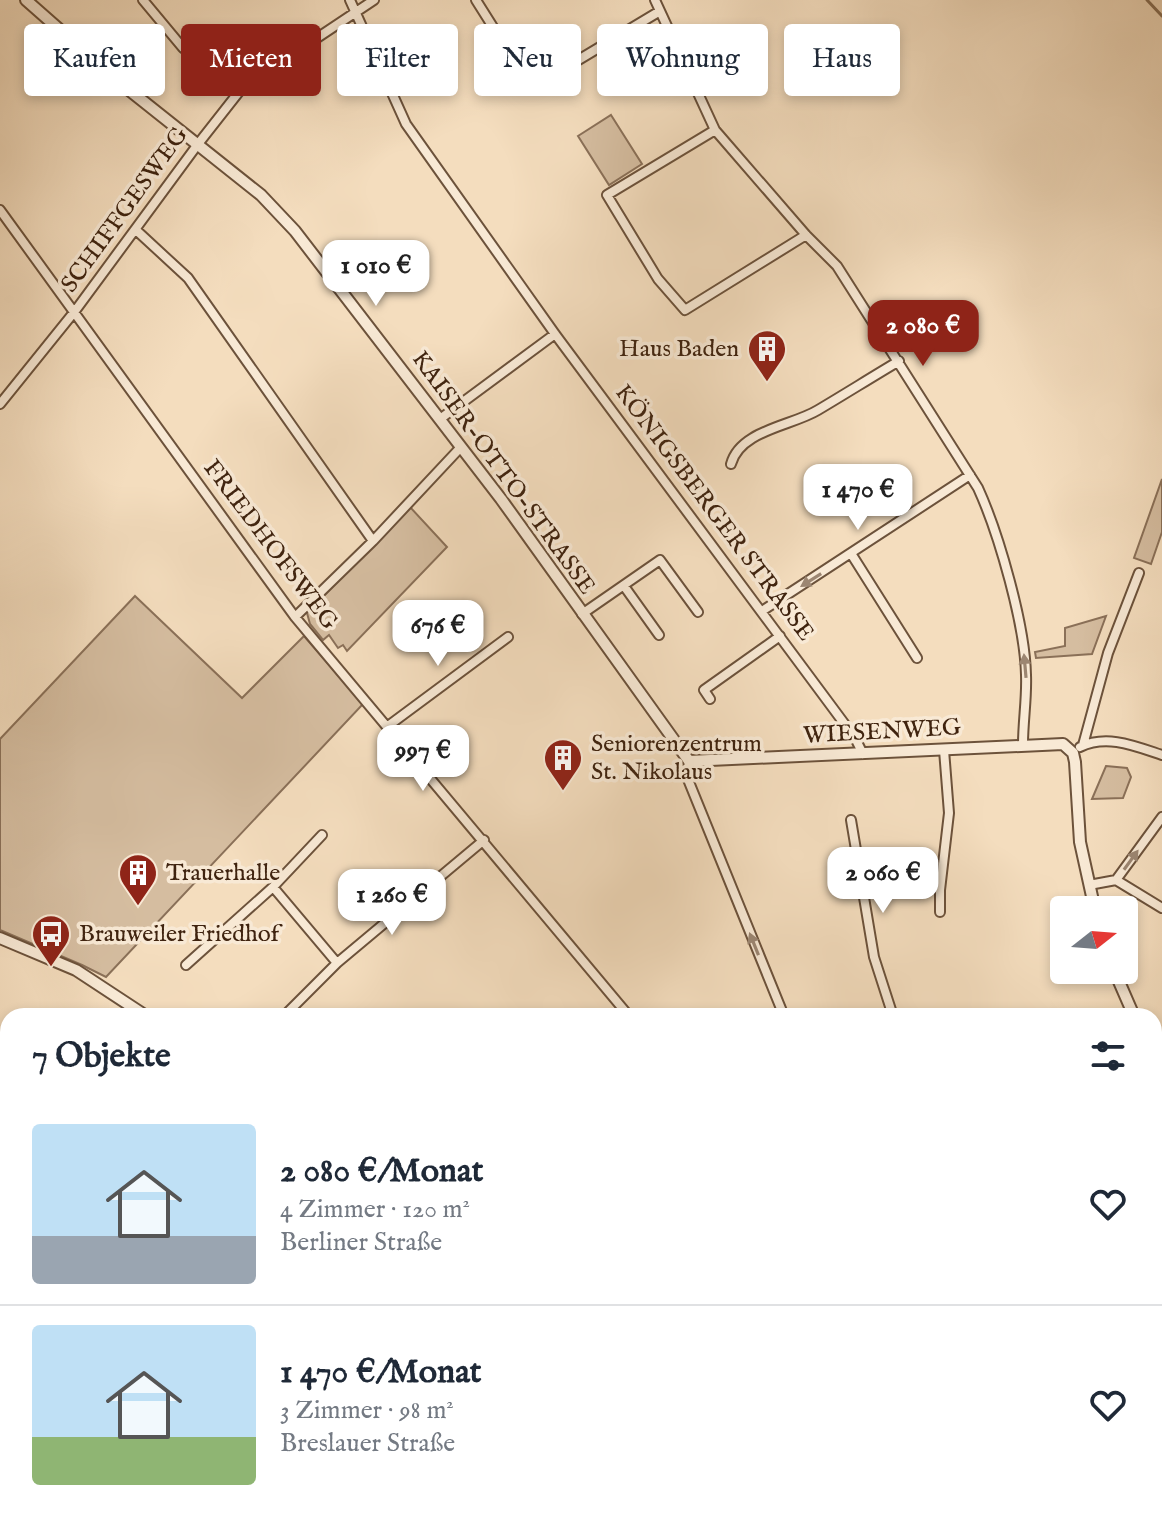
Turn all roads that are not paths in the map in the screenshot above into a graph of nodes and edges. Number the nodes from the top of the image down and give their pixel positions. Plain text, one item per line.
1 (26, 0) edge
2 (143, 0) edge
3 (350, 0) edge
4 (374, 0) edge
5 (476, 0) edge
6 (655, 0) edge
7 (355, 11) junction
8 (660, 11) junction
9 (321, 34) edge
10 (181, 46) edge
11 (235, 96) edge
12 (715, 130) junction
13 (198, 144) junction
14 (0, 210) edge
15 (136, 230) junction
16 (806, 235) junction
17 (75, 311) junction
18 (555, 334) junction
19 (899, 361) junction
20 (0, 404) edge
21 (440, 419) junction
22 (461, 447) junction
23 (731, 464) dead end
24 (970, 475) junction
25 (373, 541) junction
26 (852, 555) junction
27 (1139, 573) dead end
28 (624, 586) junction
29 (762, 611) junction
30 (698, 612) dead end
31 (582, 614) junction
32 (295, 617) junction
33 (659, 635) dead end
34 (780, 636) junction
35 (508, 637) dead end
36 (917, 658) dead end
37 (710, 699) dead end
38 (388, 726) junction
39 (1023, 744) junction
40 (1083, 745) junction
41 (944, 750) junction
42 (1073, 753) junction
43 (863, 754) junction
44 (1162, 755) edge
45 (689, 761) junction
46 (1162, 817) edge
47 (851, 820) dead end
48 (322, 835) dead end
49 (484, 840) junction
50 (1116, 880) junction
51 (1089, 885) junction
52 (273, 887) junction
53 (1092, 896) edge
54 (1162, 908) edge
55 (940, 912) dead end
56 (0, 938) edge
57 (337, 963) junction
58 (186, 965) dead end
59 (1120, 984) edge
60 (134, 1008) edge
61 (292, 1008) edge
62 (622, 1008) edge
63 (781, 1008) edge
64 (890, 1008) edge
65 (1130, 1008) edge

1 - 13 street, KAISER-OTTO-STRASSE
2 - 10 street
3 - 7 street, KÖNIGSBERGER STRASSE
4 - 7 street, SCHIFFGESWEG
5 - 8 street
6 - 8 street
7 - 9 street, SCHIFFGESWEG
7 - 18 street, KÖNIGSBERGER STRASSE
8 - 12 street
11 - 13 street, SCHIFFGESWEG
12 - 16 street
12 - 16 street
13 - 15 street, SCHIFFGESWEG
13 - 21 street, KAISER-OTTO-STRASSE
14 - 17 street, FRIEDHOFSWEG
15 - 17 street, SCHIFFGESWEG
15 - 25 street
16 - 19 street
17 - 20 street, SCHIFFGESWEG
17 - 32 street, FRIEDHOFSWEG
18 - 21 street
18 - 29 street, KÖNIGSBERGER STRASSE
19 - 23 street
19 - 24 street
21 - 22 street, KAISER-OTTO-STRASSE
22 - 25 street
22 - 31 street, KAISER-OTTO-STRASSE
24 - 26 street
39 -> 24 street
25 - 32 street
26 -> 29 street
26 - 36 street
27 - 40 street
28 - 30 street, KAISER-OTTO-STRASSE
28 - 31 street, KAISER-OTTO-STRASSE
28 - 33 street, KAISER-OTTO-STRASSE
29 - 34 street, KÖNIGSBERGER STRASSE
31 - 45 street, KAISER-OTTO-STRASSE
32 - 38 street, FRIEDHOFSWEG
34 - 37 street
34 - 43 street, KÖNIGSBERGER STRASSE
35 - 38 street
38 - 49 street, FRIEDHOFSWEG
39 - 41 street, WIESENWEG
39 - 42 street, WIESENWEG
40 - 42 street
40 - 44 street
41 - 43 street, WIESENWEG
41 - 55 street
42 - 51 street
43 - 45 street, WIESENWEG
63 -> 45 street, KAISER-OTTO-STRASSE
50 -> 46 street
47 - 64 street
48 - 52 street
49 - 57 street
49 - 62 street, FRIEDHOFSWEG
50 - 51 street
50 - 54 street
51 - 53 street
52 - 57 street
52 - 58 street
56 - 60 street
57 - 61 street
59 - 65 street

